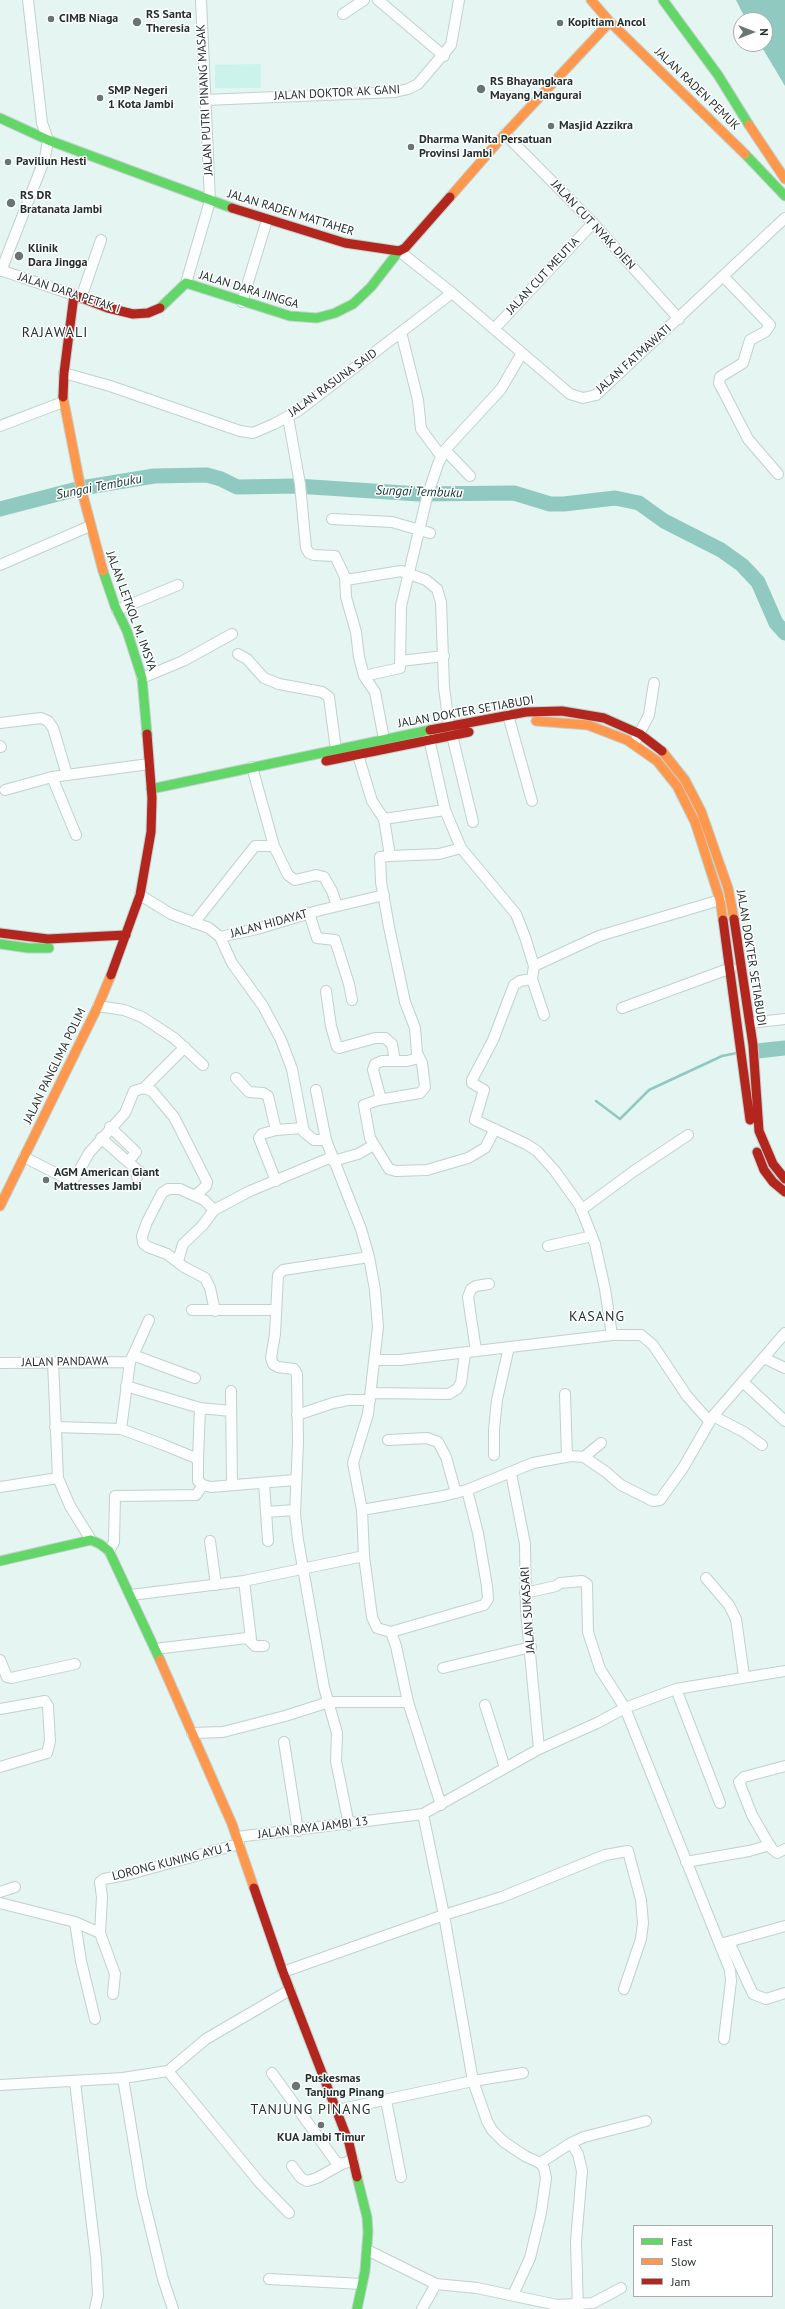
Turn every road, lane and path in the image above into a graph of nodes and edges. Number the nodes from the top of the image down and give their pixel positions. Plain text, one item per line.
1 (28, 0) edge
2 (201, 0) edge
3 (364, 0) edge
4 (378, 0) edge
5 (459, 0) edge
6 (591, 0) edge
7 (664, 0) edge
8 (343, 14) dead end
9 (610, 22) junction
10 (444, 56) junction
11 (205, 100) junction
12 (0, 118) edge
13 (505, 134) junction
14 (48, 140) junction
15 (768, 156) junction
16 (755, 165) junction
17 (785, 179) edge
18 (785, 196) edge
19 (210, 201) junction
20 (785, 218) edge
21 (267, 220) junction
22 (593, 223) junction
23 (101, 240) dead end
24 (399, 251) junction
25 (0, 270) edge
26 (723, 276) junction
27 (186, 283) junction
28 (452, 293) junction
29 (78, 297) junction
30 (242, 302) junction
31 (679, 319) junction
32 (494, 329) junction
33 (401, 332) junction
34 (522, 353) junction
35 (64, 373) junction
36 (63, 402) junction
37 (288, 417) junction
38 (0, 426) edge
39 (443, 453) junction
40 (778, 474) dead end
41 (470, 476) dead end
42 (332, 519) dead end
43 (90, 526) junction
44 (419, 529) junction
45 (430, 533) dead end
46 (0, 565) edge
47 (408, 572) junction
48 (346, 580) junction
49 (178, 585) dead end
50 (117, 610) junction
51 (232, 634) dead end
52 (238, 654) dead end
53 (444, 656) junction
54 (400, 661) junction
55 (364, 676) junction
56 (142, 678) junction
57 (654, 683) dead end
58 (509, 720) junction
59 (0, 723) edge
60 (428, 730) junction
61 (451, 731) junction
62 (640, 734) junction
63 (384, 739) junction
64 (429, 740) junction
65 (633, 744) junction
66 (336, 750) junction
67 (358, 756) junction
68 (149, 764) junction
69 (253, 771) junction
70 (67, 775) junction
71 (52, 777) junction
72 (151, 789) junction
73 (5, 790) dead end
74 (152, 799) junction
75 (532, 801) dead end
76 (445, 810) junction
77 (384, 819) junction
78 (472, 822) dead end
79 (76, 836) dead end
80 (274, 846) junction
81 (460, 848) junction
82 (390, 856) junction
83 (140, 895) junction
84 (384, 895) junction
85 (720, 900) junction
86 (337, 906) junction
87 (309, 913) junction
88 (194, 923) junction
89 (0, 933) edge
90 (220, 937) junction
91 (125, 939) junction
92 (49, 943) junction
93 (0, 944) edge
94 (534, 966) junction
95 (731, 968) junction
96 (532, 979) junction
97 (326, 991) dead end
98 (352, 1000) dead end
99 (98, 1006) junction
100 (622, 1008) dead end
101 (544, 1015) dead end
102 (785, 1019) edge
103 (750, 1023) junction
104 (186, 1047) junction
105 (420, 1058) junction
106 (395, 1061) junction
107 (203, 1065) dead end
108 (236, 1078) dead end
109 (144, 1088) junction
110 (316, 1090) dead end
111 (382, 1099) junction
112 (110, 1127) junction
113 (303, 1128) junction
114 (495, 1129) junction
115 (276, 1130) junction
116 (688, 1135) dead end
117 (101, 1138) junction
118 (326, 1140) junction
119 (374, 1145) junction
120 (758, 1145) junction
121 (24, 1157) junction
122 (332, 1159) junction
123 (128, 1162) junction
124 (137, 1177) dead end
125 (785, 1179) edge
126 (276, 1181) junction
127 (785, 1192) edge
128 (194, 1196) junction
129 (1, 1203) edge
130 (214, 1210) junction
131 (581, 1210) junction
132 (592, 1236) junction
133 (548, 1246) dead end
134 (369, 1257) junction
135 (178, 1261) junction
136 (489, 1284) dead end
137 (192, 1310) dead end
138 (276, 1310) junction
139 (215, 1311) junction
140 (149, 1320) dead end
141 (785, 1333) edge
142 (612, 1335) junction
143 (509, 1346) junction
144 (476, 1351) junction
145 (465, 1352) junction
146 (131, 1358) junction
147 (764, 1358) junction
148 (375, 1360) junction
149 (53, 1362) junction
150 (0, 1363) edge
151 (785, 1368) edge
152 (195, 1378) dead end
153 (744, 1382) junction
154 (126, 1386) junction
155 (231, 1391) dead end
156 (565, 1394) dead end
157 (370, 1397) junction
158 (200, 1408) junction
159 (231, 1411) junction
160 (297, 1415) junction
161 (711, 1419) junction
162 (785, 1421) edge
163 (55, 1428) junction
164 (121, 1429) junction
165 (388, 1440) dead end
166 (601, 1443) dead end
167 (762, 1445) dead end
168 (494, 1454) dead end
169 (567, 1457) junction
170 (584, 1458) junction
171 (198, 1459) junction
172 (511, 1473) junction
173 (58, 1478) junction
174 (295, 1480) junction
175 (264, 1482) junction
176 (203, 1485) junction
177 (232, 1485) junction
178 (0, 1487) edge
179 (467, 1490) junction
180 (456, 1493) junction
181 (295, 1510) junction
182 (362, 1510) junction
183 (266, 1512) junction
184 (91, 1540) junction
185 (210, 1541) dead end
186 (268, 1541) dead end
187 (110, 1551) junction
188 (364, 1556) junction
189 (0, 1561) edge
190 (303, 1568) junction
191 (706, 1578) dead end
192 (244, 1581) junction
193 (216, 1585) junction
194 (525, 1593) junction
195 (132, 1595) junction
196 (391, 1632) junction
197 (251, 1639) junction
198 (264, 1646) dead end
199 (531, 1647) junction
200 (155, 1649) junction
201 (0, 1660) edge
202 (74, 1664) dead end
203 (443, 1668) dead end
204 (785, 1671) edge
205 (744, 1676) junction
206 (676, 1689) junction
207 (329, 1702) junction
208 (408, 1702) junction
209 (485, 1705) dead end
210 (625, 1708) junction
211 (0, 1709) edge
212 (192, 1733) junction
213 (284, 1742) dead end
214 (539, 1749) junction
215 (785, 1766) edge
216 (0, 1767) edge
217 (505, 1768) junction
218 (720, 1804) dead end
219 (442, 1805) junction
220 (423, 1814) junction
221 (349, 1824) junction
222 (298, 1830) junction
223 (238, 1840) junction
224 (770, 1845) junction
225 (785, 1850) edge
226 (686, 1862) junction
227 (15, 1887) dead end
228 (0, 1892) edge
229 (0, 1903) edge
230 (444, 1915) junction
231 (75, 1922) junction
232 (785, 1926) edge
233 (100, 1933) junction
234 (725, 1943) junction
235 (283, 1972) junction
236 (624, 1989) dead end
237 (290, 1990) junction
238 (785, 1993) edge
239 (113, 1994) dead end
240 (95, 2019) dead end
241 (724, 2039) dead end
242 (168, 2071) junction
243 (272, 2073) dead end
244 (523, 2073) dead end
245 (123, 2078) junction
246 (473, 2081) junction
247 (75, 2082) junction
248 (0, 2085) edge
249 (386, 2100) junction
250 (336, 2110) junction
251 (646, 2121) dead end
252 (572, 2143) junction
253 (354, 2160) junction
254 (540, 2163) junction
255 (342, 2164) junction
256 (292, 2166) dead end
257 (401, 2177) dead end
258 (289, 2213) dead end
259 (367, 2250) junction
260 (269, 2279) dead end
261 (362, 2284) junction
262 (436, 2284) junction
263 (621, 2288) dead end
264 (513, 2295) junction
265 (538, 2305) edge
266 (578, 2306) edge
267 (95, 2309) edge
268 (173, 2309) edge
269 (357, 2309) edge
270 (422, 2309) edge

1 - 14 street
2 - 11 street, JALAN PUTRI PINANG MASAK
3 - 8 street
4 - 10 street
5 - 10 street, JALAN DOKTOR AK GANI
6 - 9 main road, JALAN RADEN PEMUK
7 - 15 main road, JALAN RADEN PEMUK
9 - 13 main road
9 - 16 main road, JALAN RADEN PEMUK
10 - 11 street, JALAN DOKTOR AK GANI
11 - 19 street, JALAN PUTRI PINANG MASAK
12 - 14 main road, JALAN RADEN MATTAHER
13 - 22 street, JALAN CUT NYAK DIEN
13 - 24 main road
14 - 19 main road, JALAN RADEN MATTAHER
14 - 25 street
15 - 16 main road
15 - 17 main road, JALAN RADEN PEMUK
16 - 18 main road, JALAN RADEN PEMUK
19 - 21 main road, JALAN RADEN MATTAHER
19 - 27 street, JALAN DARA PETAK I
20 - 26 street, JALAN FATMAWATI
21 - 24 main road, JALAN RADEN MATTAHER
21 - 30 street
22 - 31 street, JALAN CUT NYAK DIEN
22 - 32 street, JALAN CUT MEUTIA
23 - 29 street
24 - 28 street, JALAN FATMAWATI
24 - 30 main road, JALAN DARA JINGGA
25 - 29 street, JALAN DARA PETAK I
26 - 31 street, JALAN FATMAWATI
26 - 40 street
27 - 29 main road, JALAN DARA PETAK I
27 - 30 main road, JALAN DARA JINGGA
28 - 32 street, JALAN FATMAWATI
28 - 33 street, JALAN RASUNA SAID
29 - 35 main road, JALAN LETKOL M. IMSYA
31 - 34 street, JALAN FATMAWATI
32 - 34 street, JALAN FATMAWATI
33 - 37 street, JALAN RASUNA SAID
33 - 39 street
34 - 39 street
35 - 36 main road, JALAN LETKOL M. IMSYA
35 - 37 street, JALAN RASUNA SAID
36 - 38 street
36 - 43 main road, JALAN LETKOL M. IMSYA
37 - 48 street
39 - 41 street
39 - 44 street
42 - 44 street
43 - 46 street
43 - 50 main road, JALAN LETKOL M. IMSYA
44 - 45 street
44 - 47 street
47 - 48 street
47 - 53 street
47 - 54 street
48 - 55 street
49 - 50 street
50 - 56 main road, JALAN LETKOL M. IMSYA
51 - 56 street
52 - 66 street
53 - 54 street
53 - 61 street
54 - 55 street
55 - 63 street
56 - 68 main road, JALAN LETKOL M. IMSYA
57 - 62 street
58 - 61 main road, JALAN DOKTER SETIABUDI
58 - 62 main road, JALAN DOKTER SETIABUDI
58 - 65 main road, JALAN DOKTER SETIABUDI
58 - 75 street
59 - 70 street
60 - 61 main road, JALAN DOKTER SETIABUDI
60 - 63 main road, JALAN DOKTER SETIABUDI
60 - 64 street
61 - 64 main road, JALAN DOKTER SETIABUDI
61 - 78 street
62 - 65 street
62 - 103 main road, JALAN DOKTER SETIABUDI
63 - 66 main road, JALAN DOKTER SETIABUDI
64 - 67 main road, JALAN DOKTER SETIABUDI
64 - 76 street
65 - 85 main road, JALAN DOKTER SETIABUDI
66 - 69 main road, JALAN DOKTER SETIABUDI
67 - 69 main road, JALAN DOKTER SETIABUDI
67 - 77 street
68 - 70 street
68 - 72 main road, JALAN LETKOL M. IMSYA
69 - 72 main road, JALAN DOKTER SETIABUDI
69 - 74 main road
69 - 80 street
70 - 71 street
71 - 73 street
71 - 79 street
72 - 74 main road, JALAN LETKOL M. IMSYA
74 - 83 main road, JALAN LETKOL M. IMSYA
76 - 77 street
76 - 81 street
77 - 82 street
80 - 86 street
80 - 88 street
81 - 82 street
81 - 94 street
82 - 84 street
83 - 88 street, JALAN HIDAYAT
83 - 91 main road, JALAN LETKOL M. IMSYA
84 - 86 street, JALAN HIDAYAT
84 - 105 street
85 - 94 street
85 - 95 main road, JALAN DOKTER SETIABUDI
86 - 87 street, JALAN HIDAYAT
87 - 90 street, JALAN HIDAYAT
87 - 98 street
88 - 90 street, JALAN HIDAYAT
89 - 92 main road
90 - 113 street
91 - 92 main road
91 - 99 main road, JALAN PANGLIMA POLIM
92 - 93 main road
94 - 96 street
95 - 100 street
95 - 120 main road, JALAN DOKTER SETIABUDI
96 - 101 street
96 - 114 street
97 - 106 street
99 - 104 street
99 - 121 main road, JALAN PANGLIMA POLIM
102 - 103 street
103 - 120 main road, JALAN DOKTER SETIABUDI
104 - 107 street
104 - 109 street
105 - 106 street
105 - 111 street
106 - 111 street
108 - 115 street
109 - 112 street
109 - 128 street
110 - 118 street
111 - 119 street
112 - 117 street
112 - 123 street
113 - 115 street
113 - 118 street
114 - 119 street
114 - 131 street
115 - 126 street
116 - 131 street
117 - 121 street
117 - 123 street
118 - 122 street
119 - 122 street
120 - 125 main road, JALAN DOKTER SETIABUDI
120 - 127 main road, JALAN DOKTER SETIABUDI
121 - 129 main road, JALAN PANGLIMA POLIM
122 - 126 street
122 - 134 street
123 - 124 street
126 - 130 street
128 - 130 street
128 - 135 street
130 - 135 street
131 - 132 street
132 - 133 street
132 - 142 street
134 - 138 street
134 - 148 street
135 - 139 street
136 - 144 street
137 - 139 street
138 - 139 street
138 - 160 street
140 - 146 street
141 - 147 street
142 - 143 street
142 - 161 street
143 - 144 street
143 - 168 street
144 - 145 street
145 - 148 street
145 - 157 street
146 - 149 street, JALAN PANDAWA
146 - 152 street
146 - 154 street
147 - 151 street
147 - 153 street
148 - 157 street
149 - 150 street, JALAN PANDAWA
149 - 163 street
153 - 161 street
153 - 162 street
154 - 158 street
154 - 164 street
155 - 159 street
156 - 169 street
157 - 160 street
157 - 182 street
158 - 159 street
158 - 171 street
159 - 177 street
160 - 174 street
161 - 167 street
161 - 170 street
163 - 164 street
163 - 173 street
164 - 171 street
165 - 180 street
166 - 170 street
169 - 170 street
169 - 172 street
171 - 176 street
172 - 179 street
172 - 194 street, JALAN SUKASARI
173 - 178 street
173 - 184 street
174 - 175 street
174 - 181 street
175 - 177 street
175 - 183 street
176 - 177 street
176 - 187 street
179 - 180 street
179 - 196 street
180 - 182 street
181 - 183 street
181 - 190 street
182 - 188 street
183 - 186 street
184 - 187 main road
184 - 189 main road
185 - 193 street
187 - 195 main road
188 - 190 street
188 - 196 street
190 - 192 street
190 - 207 street
191 - 205 street
192 - 193 street
192 - 197 street
193 - 195 street
194 - 199 street, JALAN SUKASARI
194 - 210 street
195 - 200 main road
196 - 208 street
197 - 198 street
197 - 200 street
199 - 203 street
199 - 214 street, JALAN SUKASARI
200 - 212 main road
201 - 202 street
204 - 205 street, JALAN RAYA JAMBI 13
205 - 206 street, JALAN RAYA JAMBI 13
206 - 210 street, JALAN RAYA JAMBI 13
206 - 218 street
207 - 208 street
207 - 212 street
207 - 221 street
208 - 219 street
209 - 217 street
210 - 214 street, JALAN RAYA JAMBI 13
210 - 226 street
211 - 216 street
212 - 223 main road
213 - 222 street
214 - 217 street, JALAN RAYA JAMBI 13
215 - 224 street
217 - 219 street, JALAN RAYA JAMBI 13
219 - 220 street, JALAN RAYA JAMBI 13
220 - 221 street, JALAN RAYA JAMBI 13
220 - 230 street
221 - 222 street, JALAN RAYA JAMBI 13
222 - 223 street, JALAN RAYA JAMBI 13
223 - 233 street, LORONG KUNING AYU 1
223 - 235 main road
224 - 225 street
224 - 226 street
226 - 234 street
227 - 228 street
229 - 231 street
230 - 235 street
230 - 236 street
230 - 246 street
231 - 233 street
231 - 240 street
232 - 234 street
233 - 239 street, LORONG KUNING AYU 1
234 - 238 street
234 - 241 street
235 - 237 main road
237 - 242 street
237 - 250 main road
242 - 245 street
242 - 258 street
243 - 255 street
244 - 246 street
245 - 247 street
245 - 268 street
246 - 249 street
246 - 254 street
247 - 248 street
247 - 267 street
249 - 250 street
249 - 257 street
250 - 253 main road
251 - 252 street
252 - 254 street
252 - 266 street
253 - 255 street
253 - 259 main road
254 - 264 street
255 - 256 street
259 - 261 main road
259 - 262 street
260 - 261 street
261 - 269 main road
262 - 264 street
262 - 270 street
263 - 266 street
264 - 265 street
265 - 266 street

